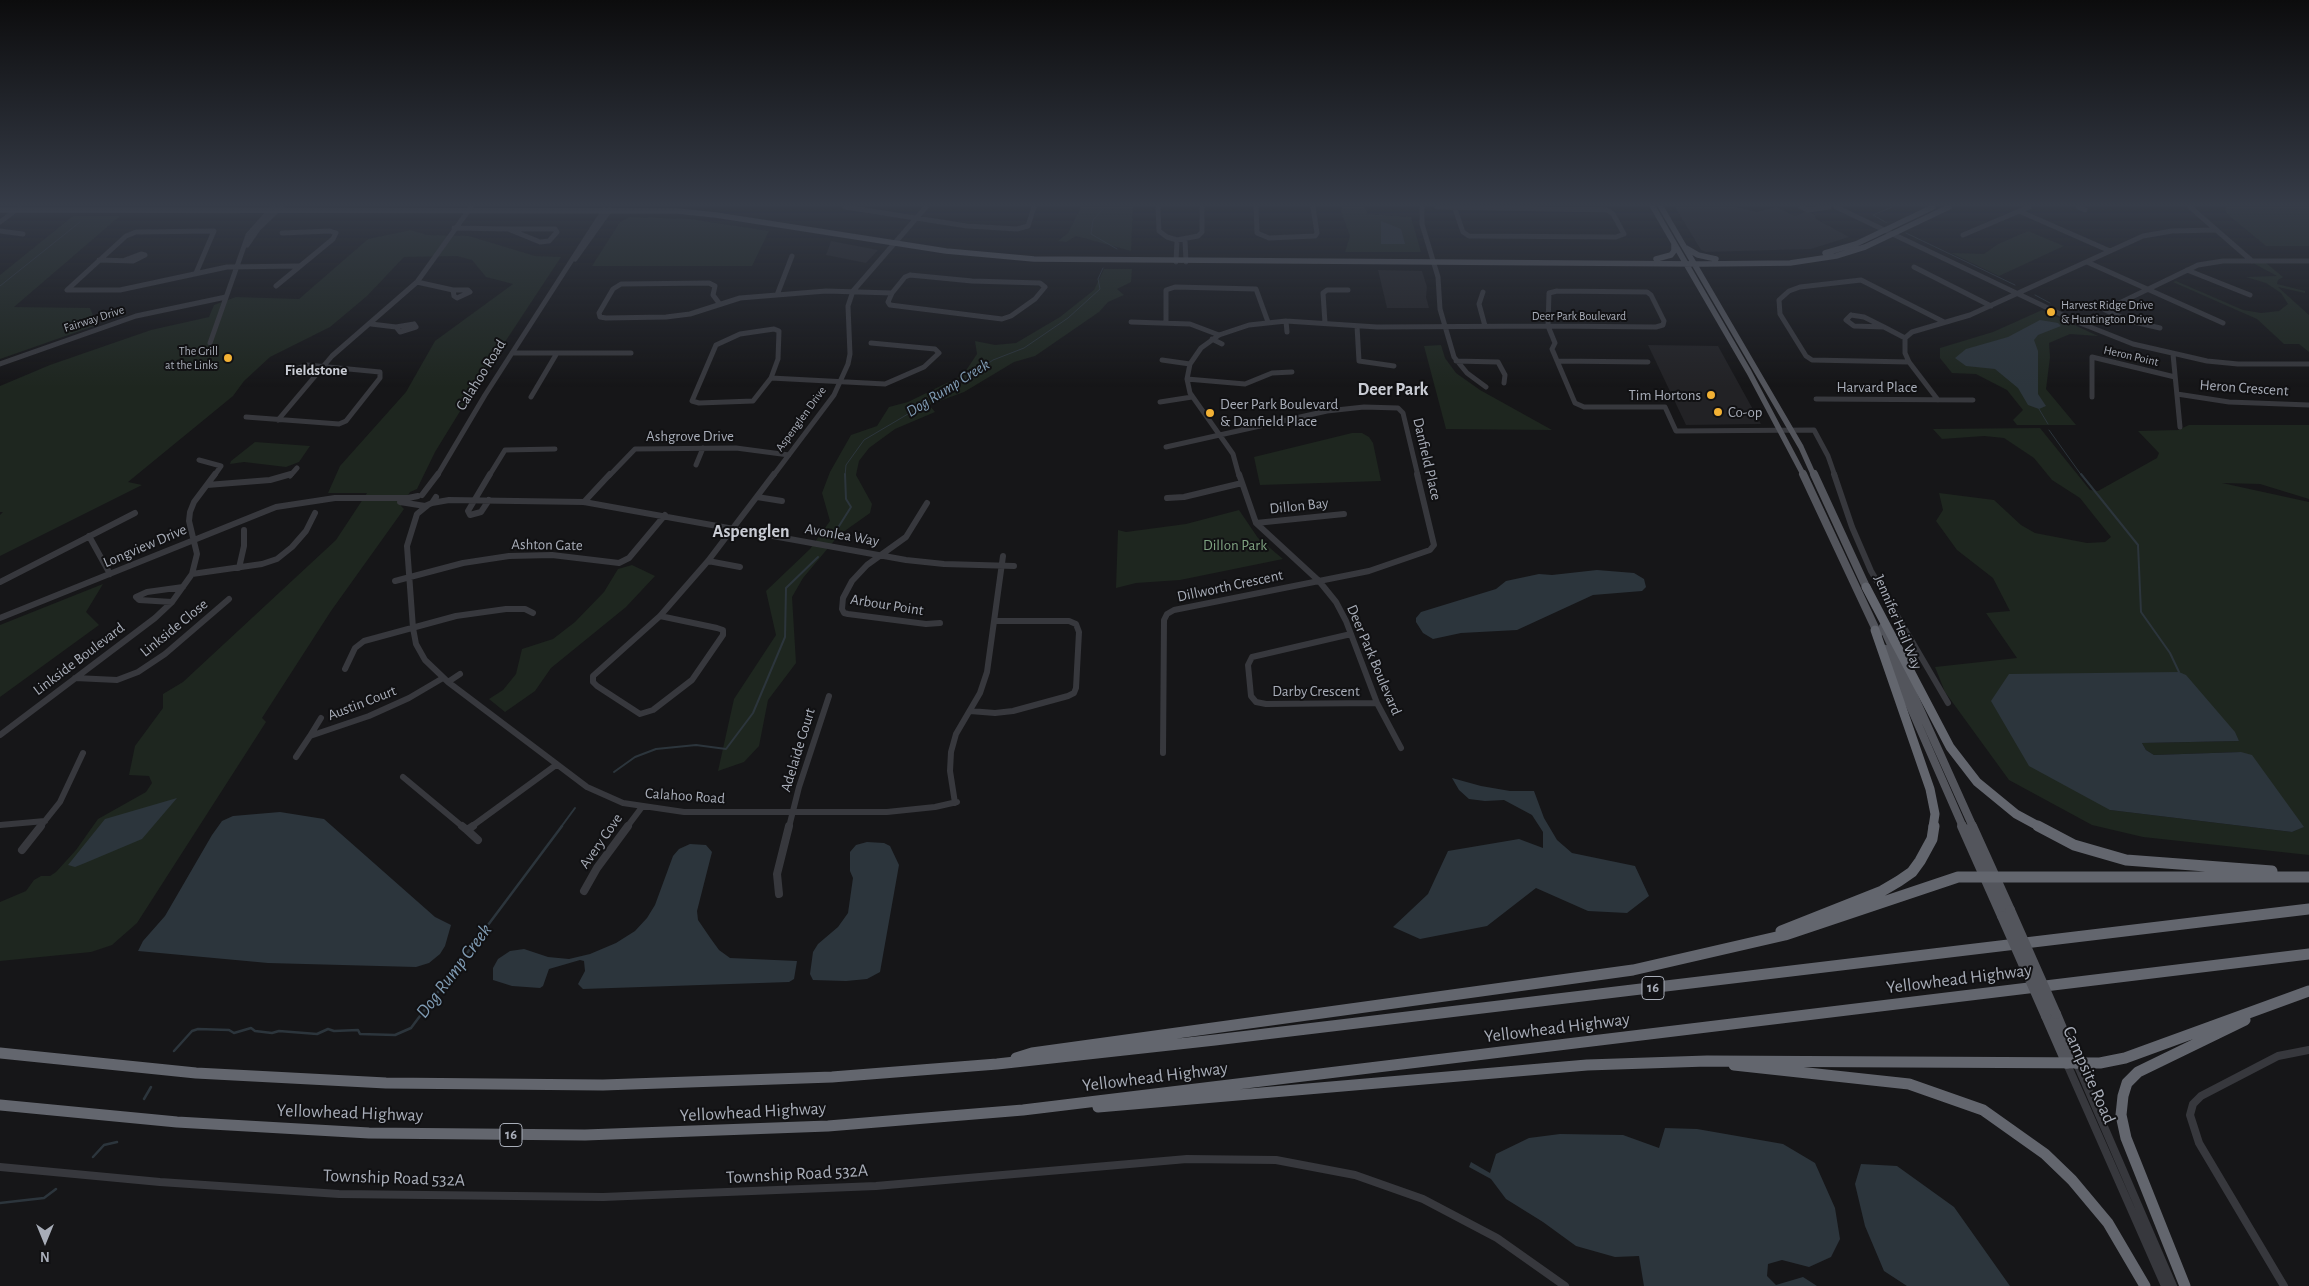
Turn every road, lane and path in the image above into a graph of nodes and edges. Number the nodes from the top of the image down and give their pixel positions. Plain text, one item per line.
1 (92, 267) edge
2 (198, 267) edge
3 (271, 267) edge
4 (298, 267) edge
5 (428, 267) edge
6 (568, 267) edge
7 (788, 267) edge
8 (873, 267) edge
9 (1436, 267) edge
10 (1673, 267) edge
11 (1687, 267) edge
12 (1696, 267) edge
13 (1711, 267) edge
14 (1914, 267) dead end
15 (1962, 267) edge
16 (2076, 267) edge
17 (2098, 267) edge
18 (2196, 267) edge
19 (237, 269) junction
20 (2187, 270) junction
21 (196, 273) junction
22 (1704, 280) junction
23 (1696, 281) junction
24 (417, 282) junction
25 (276, 286) dead end
26 (2147, 289) junction
27 (453, 290) dead end
28 (853, 290) junction
29 (1348, 290) dead end
30 (1483, 292) dead end
31 (892, 293) junction
32 (2018, 294) junction
33 (777, 295) junction
34 (2250, 295) dead end
35 (226, 297) junction
36 (719, 303) junction
37 (1991, 306) junction
38 (1203, 320) dead end
39 (1286, 321) junction
40 (1132, 322) dead end
41 (1166, 322) junction
42 (1268, 322) junction
43 (1944, 322) junction
44 (1325, 323) junction
45 (2222, 323) dead end
46 (371, 324) junction
47 (1199, 326) junction
48 (1358, 326) junction
49 (1444, 326) junction
50 (1485, 326) junction
51 (1548, 326) junction
52 (1884, 327) junction
53 (396, 328) dead end
54 (2160, 328) dead end
55 (1287, 332) dead end
56 (1219, 335) junction
57 (1905, 338) junction
58 (1212, 339) junction
59 (870, 342) dead end
60 (210, 343) dead end
61 (1222, 344) dead end
62 (512, 353) junction
63 (557, 353) junction
64 (631, 353) dead end
65 (2173, 354) junction
66 (1162, 360) dead end
67 (1456, 361) junction
68 (1557, 361) junction
69 (1648, 362) dead end
70 (1909, 362) junction
71 (0, 364) edge
72 (1190, 364) junction
73 (2309, 364) edge
74 (1394, 366) dead end
75 (321, 367) junction
76 (1292, 372) dead end
77 (315, 374) junction
78 (2175, 376) junction
79 (771, 378) junction
80 (1187, 379) junction
81 (840, 382) junction
82 (1504, 383) dead end
83 (1486, 386) dead end
84 (2177, 394) junction
85 (531, 397) dead end
86 (1192, 397) junction
87 (2092, 398) dead end
88 (1816, 399) dead end
89 (1938, 400) junction
90 (1973, 400) dead end
91 (1160, 402) dead end
92 (2309, 405) edge
93 (246, 416) dead end
94 (278, 420) junction
95 (2180, 427) dead end
96 (1781, 431) junction
97 (1792, 431) junction
98 (1221, 436) junction
99 (1166, 447) dead end
100 (703, 448) junction
101 (555, 449) dead end
102 (789, 455) junction
103 (199, 460) dead end
104 (696, 465) dead end
105 (298, 468) dead end
106 (433, 483) junction
107 (1242, 483) junction
108 (207, 485) junction
109 (420, 495) junction
110 (435, 496) junction
111 (757, 497) junction
112 (1167, 498) dead end
113 (449, 500) junction
114 (475, 500) junction
115 (489, 500) junction
116 (782, 501) dead end
117 (302, 502) junction
118 (584, 502) junction
119 (927, 503) dead end
120 (430, 504) junction
121 (415, 505) junction
122 (135, 513) dead end
123 (315, 513) dead end
124 (418, 514) junction
125 (1344, 514) dead end
126 (665, 515) junction
127 (1256, 523) junction
128 (733, 528) junction
129 (244, 530) dead end
130 (89, 536) junction
131 (193, 539) junction
132 (882, 556) junction
133 (1003, 556) dead end
134 (708, 561) junction
135 (1001, 565) junction
136 (1014, 566) dead end
137 (740, 567) dead end
138 (240, 568) junction
139 (110, 574) junction
140 (192, 574) junction
141 (410, 577) junction
142 (395, 581) dead end
143 (1319, 581) junction
144 (0, 582) edge
145 (1866, 586) junction
146 (183, 587) junction
147 (229, 599) dead end
148 (172, 602) junction
149 (533, 613) dead end
150 (660, 616) junction
151 (0, 618) edge
152 (994, 621) junction
153 (940, 623) dead end
154 (413, 628) junction
155 (1875, 630) junction
156 (1351, 634) junction
157 (345, 669) dead end
158 (460, 674) dead end
159 (75, 678) junction
160 (446, 680) junction
161 (829, 696) dead end
162 (1376, 703) junction
163 (1948, 703) dead end
164 (970, 711) junction
165 (321, 718) dead end
166 (0, 735) edge
167 (310, 736) junction
168 (1401, 748) dead end
169 (83, 753) dead end
170 (1163, 753) dead end
171 (296, 757) dead end
172 (556, 765) junction
173 (403, 777) dead end
174 (642, 808) junction
175 (793, 812) junction
176 (45, 821) junction
177 (0, 825) edge
178 (466, 830) junction
179 (478, 840) dead end
180 (22, 850) dead end
181 (1990, 876) junction
182 (2309, 876) edge
183 (584, 891) dead end
184 (778, 894) dead end
185 (2309, 909) edge
186 (1735, 948) junction
187 (2309, 954) edge
188 (2309, 991) edge
189 (2276, 1003) junction
190 (2051, 1015) junction
191 (2309, 1050) edge
192 (0, 1053) edge
193 (1707, 1061) junction
194 (997, 1064) junction
195 (2072, 1064) junction
196 (0, 1105) edge
197 (1023, 1110) junction
198 (1, 1168) edge
199 (1565, 1286) edge
200 (2145, 1286) edge
201 (2165, 1286) edge
202 (2173, 1286) edge
203 (2184, 1286) edge
204 (2284, 1286) edge

1 - 21 street
2 - 21 street
3 - 19 street
4 - 25 street
5 - 24 street
6 - 62 street, Calahoo Road
7 - 33 street
8 - 28 street, Aspenglen Drive
9 - 49 street
10 - 23 main road
11 - 23 main road, Jennifer Heil Way
12 - 22 main road, Jennifer Heil Way
13 - 22 main road
14 - 37 street
15 - 32 street
16 - 32 street
17 - 26 street
18 - 20 street
19 - 21 street
19 - 35 street
20 - 26 street
20 - 34 street
22 - 97 main road, Jennifer Heil Way
23 - 96 main road, Jennifer Heil Way
24 - 27 street
24 - 46 street
26 - 45 street
26 - 54 street
28 - 31 street
28 - 33 street
28 - 81 street, Aspenglen Drive
29 - 44 street
30 - 50 street
31 - 31 street
32 - 37 street
32 - 65 street
33 - 36 street
35 - 60 street
35 - 71 street, Fairway Drive
36 - 36 street
37 - 43 street
38 - 47 street
39 - 42 street, Deer Park Boulevard
39 - 44 street, Deer Park Boulevard
39 - 55 street
40 - 41 street
41 - 42 street
41 - 47 street
42 - 56 street, Deer Park Boulevard
43 - 57 street
43 - 70 street
44 - 48 street, Deer Park Boulevard
46 - 53 street
46 - 75 street
47 - 56 street
48 - 49 street, Deer Park Boulevard
48 - 74 street
49 - 50 street, Deer Park Boulevard
49 - 67 street
50 - 51 street, Deer Park Boulevard
51 - 51 street, Deer Park Boulevard
51 - 68 street
52 - 52 street
52 - 57 street
56 - 58 street, Deer Park Boulevard
57 - 70 street
58 - 61 street
58 - 72 street, Deer Park Boulevard
59 - 81 street
62 - 63 street
62 - 106 street, Calahoo Road
63 - 64 street
63 - 85 street
65 - 73 street
65 - 78 street
66 - 72 street
67 - 82 street
67 - 83 street
68 - 69 street
68 - 96 street
70 - 89 street
72 - 80 street, Deer Park Boulevard
75 - 77 street
75 - 77 street
75 - 94 street
76 - 80 street
77 - 94 street
78 - 84 street
78 - 87 street, Heron Point
79 - 79 street
79 - 81 street
80 - 86 street, Deer Park Boulevard
81 - 102 street, Aspenglen Drive
84 - 92 street, Heron Crescent
84 - 95 street
86 - 91 street
86 - 98 street, Deer Park Boulevard
88 - 89 street, Harvard Place
89 - 90 street
93 - 94 street
96 - 97 street
96 - 155 main road, Jennifer Heil Way
97 - 145 main road, Jennifer Heil Way
97 - 163 street, Jennifer Heil Way
98 - 99 street
98 - 107 street, Deer Park Boulevard
98 - 143 street, Danfield Place
100 - 102 street, Ashgrove Drive
100 - 104 street
100 - 118 street, Ashgrove Drive
101 - 114 street
102 - 111 street, Aspenglen Drive
103 - 108 street, Linkside Boulevard
105 - 108 street
106 - 109 street, Calahoo Road
106 - 110 street
107 - 112 street
107 - 127 street, Deer Park Boulevard
108 - 131 street, Linkside Boulevard
109 - 110 street, Longview Drive
109 - 117 street, Longview Drive
109 - 121 street, Calahoo Road
110 - 113 street, Avonlea Way
110 - 120 street
111 - 116 street
111 - 128 street, Aspenglen Drive
113 - 114 street, Avonlea Way
113 - 120 street, Avonlea Way
114 - 115 street, Avonlea Way
114 - 115 street
115 - 118 street, Avonlea Way
117 - 121 street, Longview Drive
117 - 131 street, Longview Drive
118 - 126 street, Avonlea Way
119 - 132 street
120 - 121 street, Longview Drive
120 - 124 street
121 - 124 street
122 - 130 street
123 - 138 street
124 - 141 street, Calahoo Road
125 - 127 street, Dillon Bay
126 - 128 street, Avonlea Way
126 - 141 street, Ashton Gate
127 - 143 street, Deer Park Boulevard
128 - 132 street, Avonlea Way
128 - 134 street, Aspenglen Drive
129 - 138 street
130 - 139 street
130 - 144 street
131 - 139 street, Longview Drive
131 - 140 street, Linkside Boulevard
132 - 135 street, Avonlea Way
132 - 153 street, Arbour Point
133 - 135 street
134 - 137 street
134 - 150 street, Aspenglen Drive
135 - 136 street, Avonlea Way
135 - 152 street
138 - 140 street
139 - 151 street, Longview Drive
140 - 146 street, Linkside Boulevard
141 - 142 street
141 - 154 street, Calahoo Road
143 - 156 street, Deer Park Boulevard
143 - 170 street, Dillworth Crescent
145 - 181 main road, Jennifer Heil Way
145 - 182 highway
146 - 148 street, Linkside Boulevard
146 - 148 street
147 - 159 street, Linkside Close
148 - 159 street, Linkside Boulevard
149 - 154 street
150 - 150 street, Aspenglen Drive
152 - 164 street
152 - 164 street
154 - 157 street
154 - 160 street, Calahoo Road
155 - 181 main road, Jennifer Heil Way
155 - 186 highway
156 - 162 street, Deer Park Boulevard
156 - 162 street, Darby Crescent
158 - 160 street, Austin Court
159 - 166 street, Linkside Boulevard
160 - 167 street, Austin Court
160 - 172 street, Calahoo Road
161 - 175 street, Adelaide Court
162 - 168 street, Deer Park Boulevard
164 - 175 street, Calahoo Road
165 - 167 street
167 - 171 street
169 - 176 street
172 - 174 street, Calahoo Road
172 - 178 street
173 - 178 street
174 - 175 street, Calahoo Road
174 - 183 street, Avery Cove
175 - 184 street, Adelaide Court
176 - 177 street
176 - 180 street
178 - 179 street
181 - 182 highway
181 - 186 highway
181 - 190 main road, Jennifer Heil Way, bridge
181 - 190 main road, Campsite Road, bridge
185 - 194 highway, Yellowhead Highway / 16
186 - 194 highway
187 - 197 highway, Yellowhead Highway / 16
188 - 189 highway
189 - 195 highway
189 - 203 highway
190 - 195 main road, Campsite Road
191 - 204 street
192 - 194 highway, Yellowhead Highway / 16
193 - 195 highway
193 - 197 highway
193 - 200 highway
195 - 201 street, Campsite Road
195 - 202 street, Campsite Road
196 - 197 highway, Yellowhead Highway / 16
198 - 199 street, Township Road 532A

